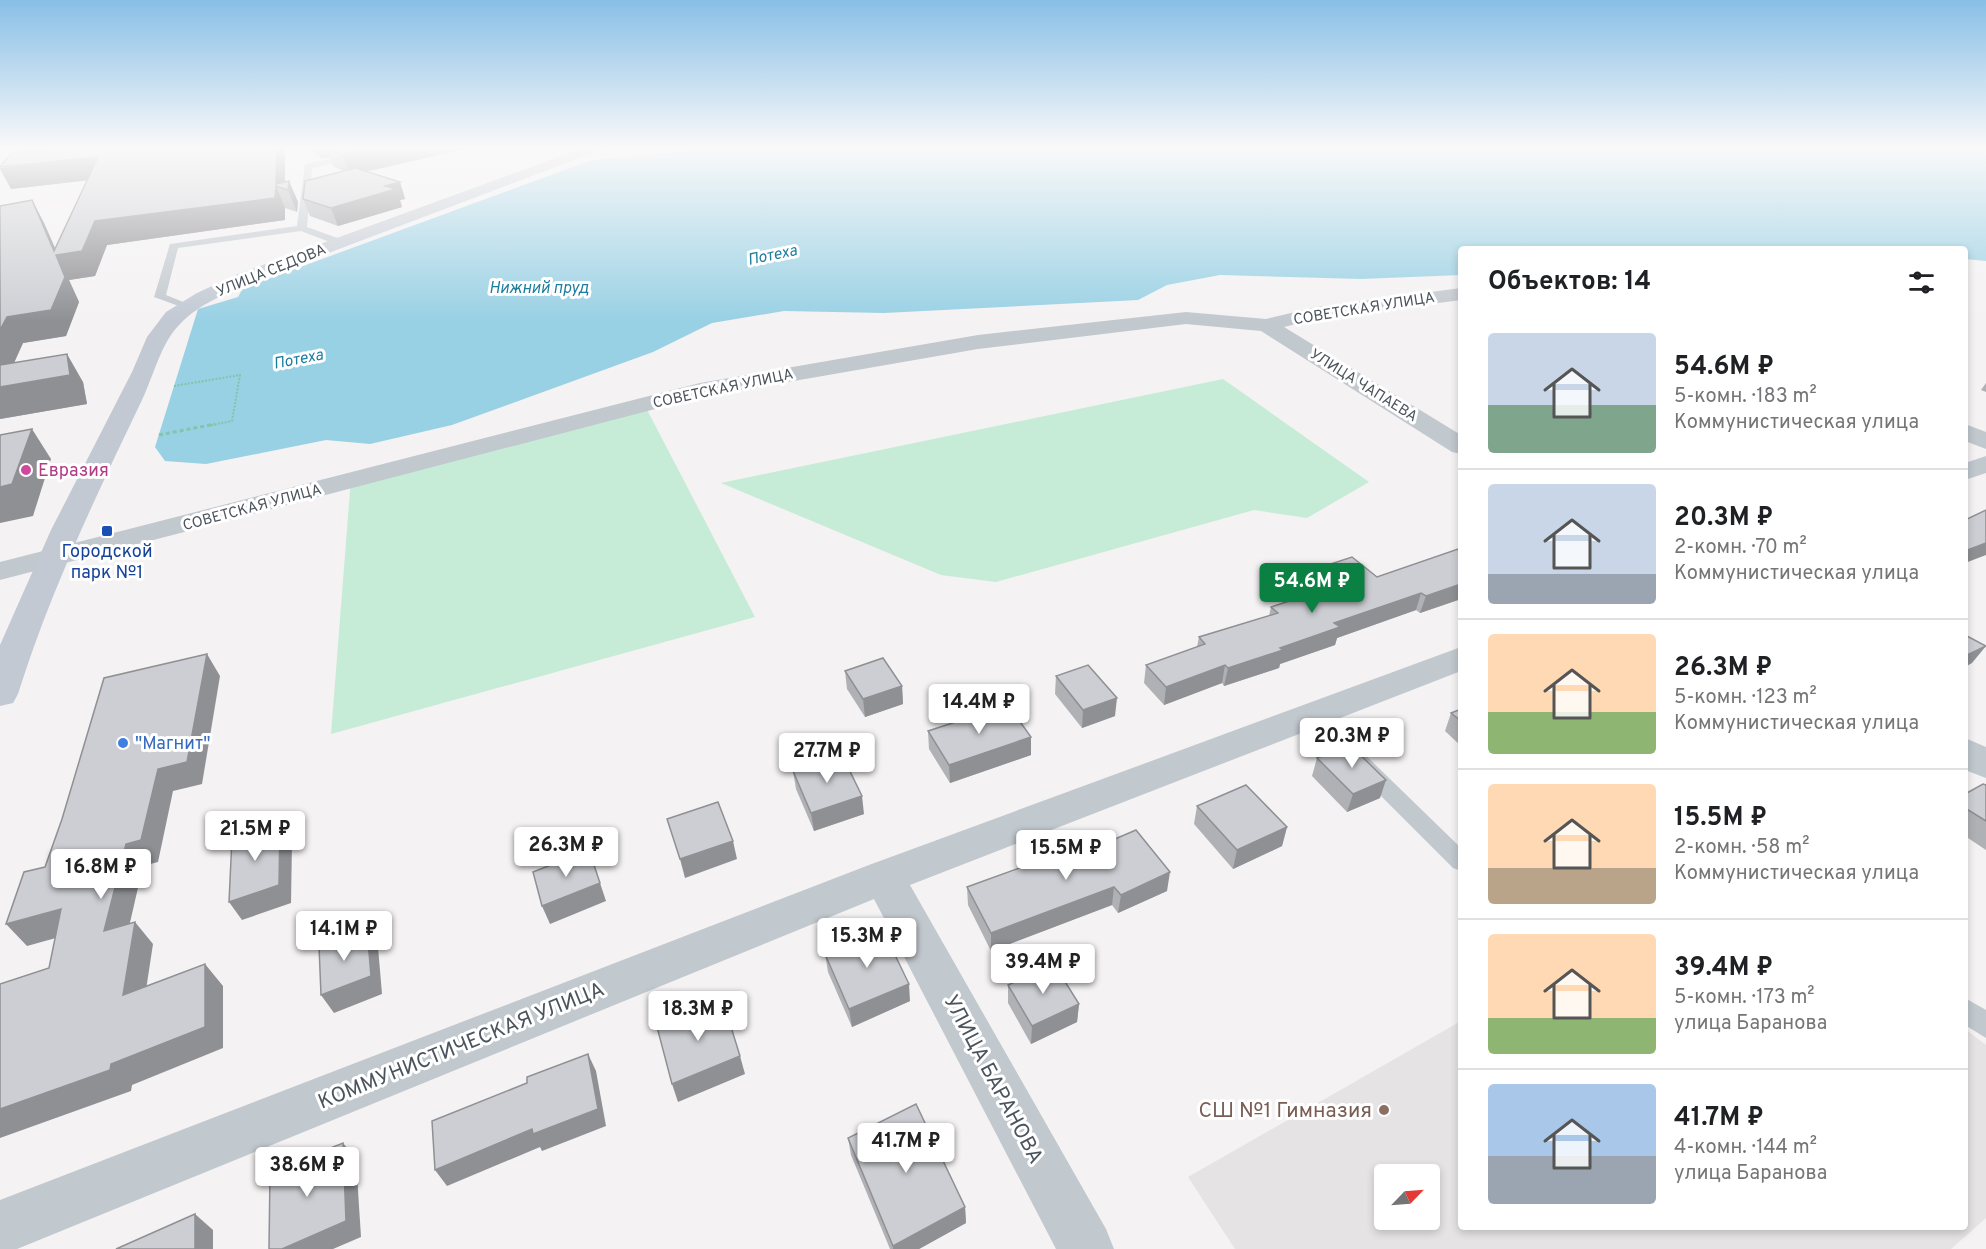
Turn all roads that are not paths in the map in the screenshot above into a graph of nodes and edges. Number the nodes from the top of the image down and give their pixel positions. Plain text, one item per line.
1 (304, 205) edge
2 (440, 205) edge
3 (302, 228) junction
4 (339, 242) junction
5 (1458, 294) edge
6 (187, 306) junction
7 (1266, 325) junction
8 (1968, 433) edge
9 (1986, 441) edge
10 (1458, 444) edge
11 (1986, 464) edge
12 (1968, 471) edge
13 (52, 560) junction
14 (0, 572) edge
15 (1458, 659) edge
16 (0, 694) edge
17 (1312, 715) junction
18 (1968, 754) edge
19 (1986, 764) edge
20 (1458, 859) edge
21 (884, 877) junction
22 (1968, 1012) edge
23 (1986, 1026) edge
24 (0, 1228) edge
25 (1086, 1249) edge

1 - 3 lane
2 - 4 main road, УЛИЦА СЕДОВА
3 - 4 lane
3 - 6 lane
4 - 6 main road, УЛИЦА СЕДОВА
5 - 7 street, СОВЕТСКАЯ УЛИЦА
6 - 13 main road, УЛИЦА СЕДОВА
7 - 10 street, УЛИЦА ЧАПАЕВА
7 - 13 street, СОВЕТСКАЯ УЛИЦА
8 - 9 street
11 - 12 street
13 - 14 street, СОВЕТСКАЯ УЛИЦА
13 - 16 main road, УЛИЦА СЕДОВА
15 - 17 street, КОММУНИСТИЧЕСКАЯ УЛИЦА
17 - 20 lane
17 - 21 street, КОММУНИСТИЧЕСКАЯ УЛИЦА
18 - 19 street
21 - 24 street, КОММУНИСТИЧЕСКАЯ УЛИЦА
21 - 25 street, УЛИЦА БАРАНОВА
22 - 23 lane

